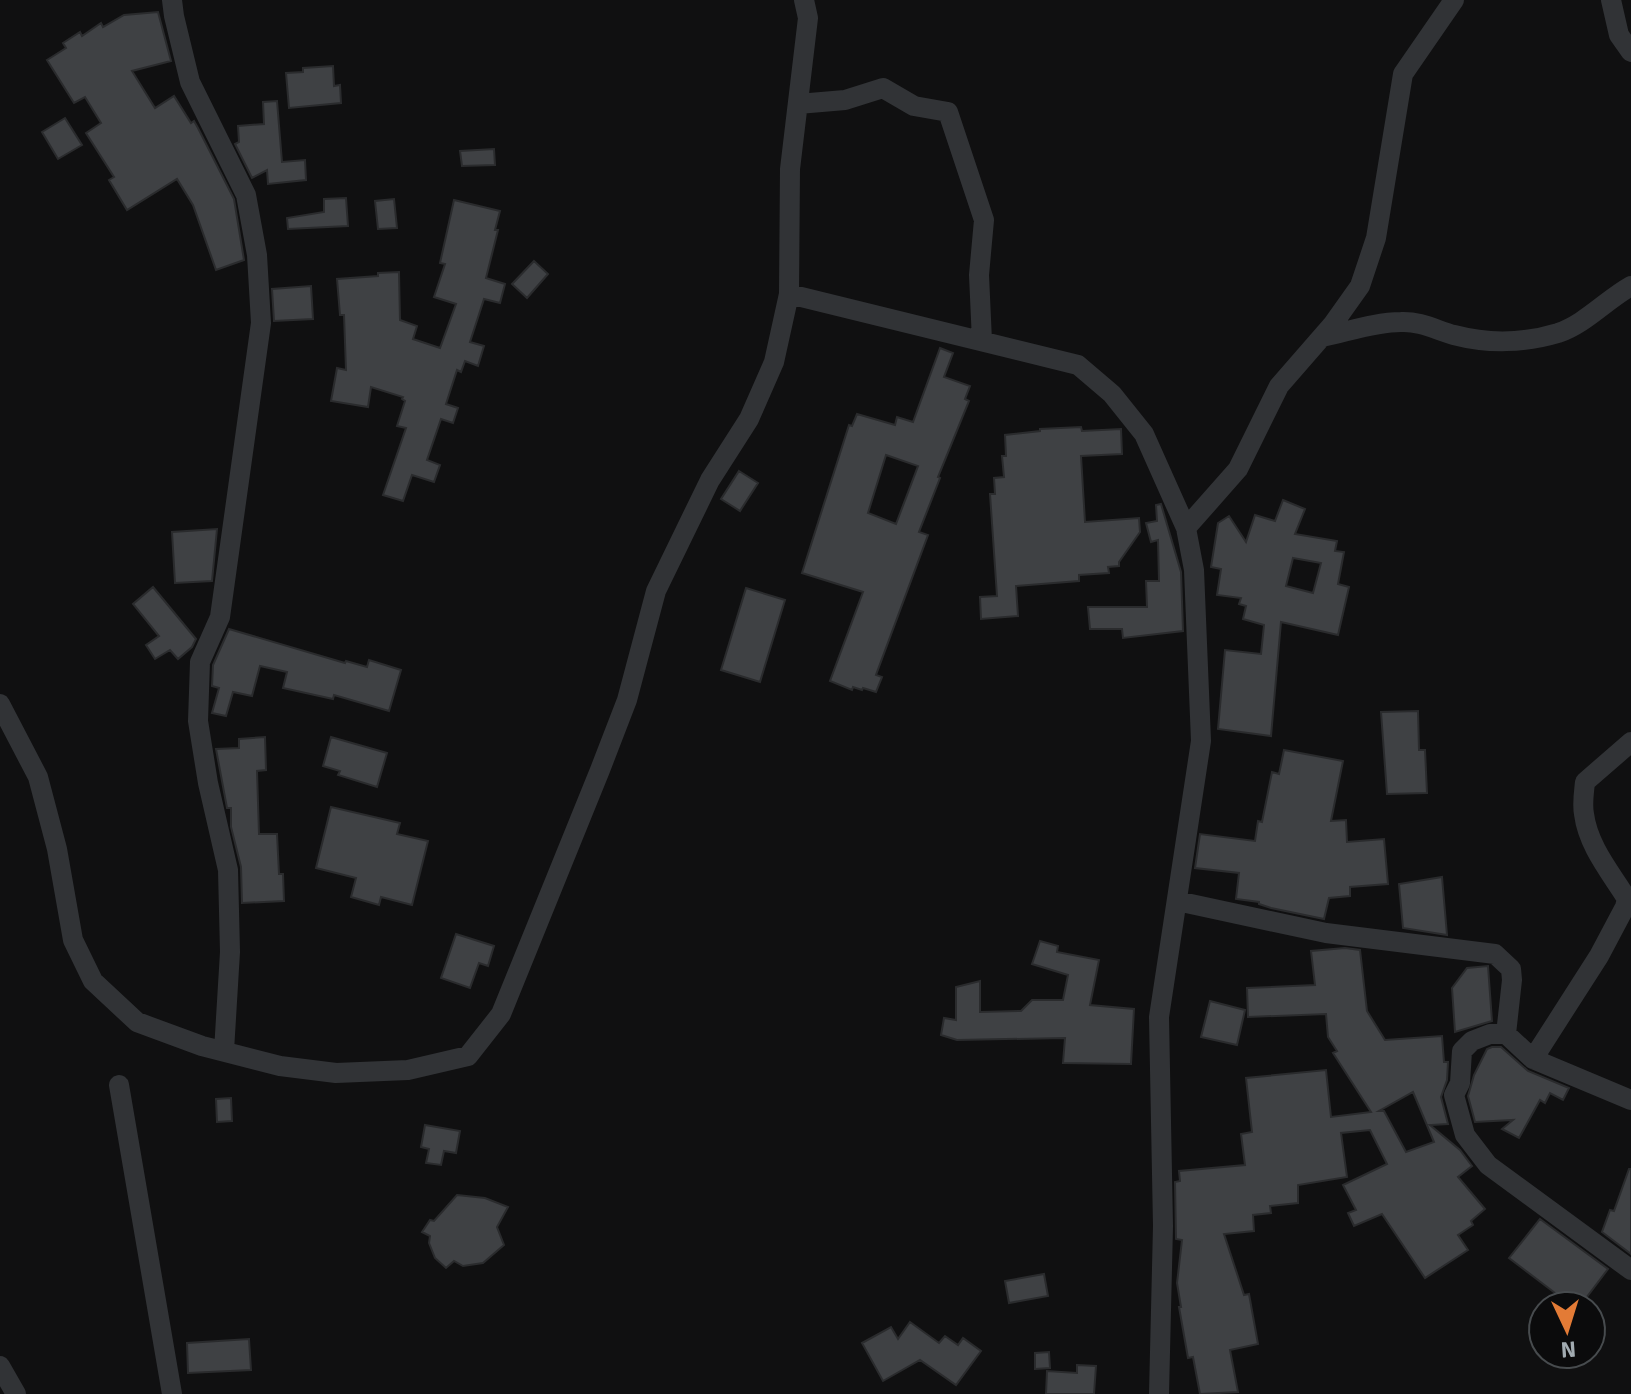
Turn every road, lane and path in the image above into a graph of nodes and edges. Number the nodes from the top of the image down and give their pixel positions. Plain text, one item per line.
1 (172, 0) edge
2 (804, 0) edge
3 (1454, 0) edge
4 (1611, 0) edge
5 (1631, 52) edge
6 (798, 104) junction
7 (1631, 286) edge
8 (789, 294) junction
9 (1322, 337) junction
10 (982, 341) junction
11 (1186, 528) junction
12 (0, 704) edge
13 (1631, 742) edge
14 (1177, 901) junction
15 (1506, 1034) junction
16 (224, 1051) junction
17 (1533, 1059) junction
18 (119, 1085) dead end
19 (1631, 1100) edge
20 (1631, 1270) edge
21 (0, 1366) edge
22 (16, 1394) edge
23 (172, 1394) edge
24 (1159, 1394) edge

1 - 16 street
2 - 6 street
3 - 9 street
4 - 5 street
6 - 8 street
6 - 10 street
7 - 9 street
8 - 10 street
8 - 16 street
9 - 11 street
10 - 11 street
11 - 14 street
12 - 16 street
13 - 17 street
14 - 15 street
14 - 24 street
15 - 17 street
15 - 20 street
17 - 19 street
18 - 23 street
21 - 22 street

